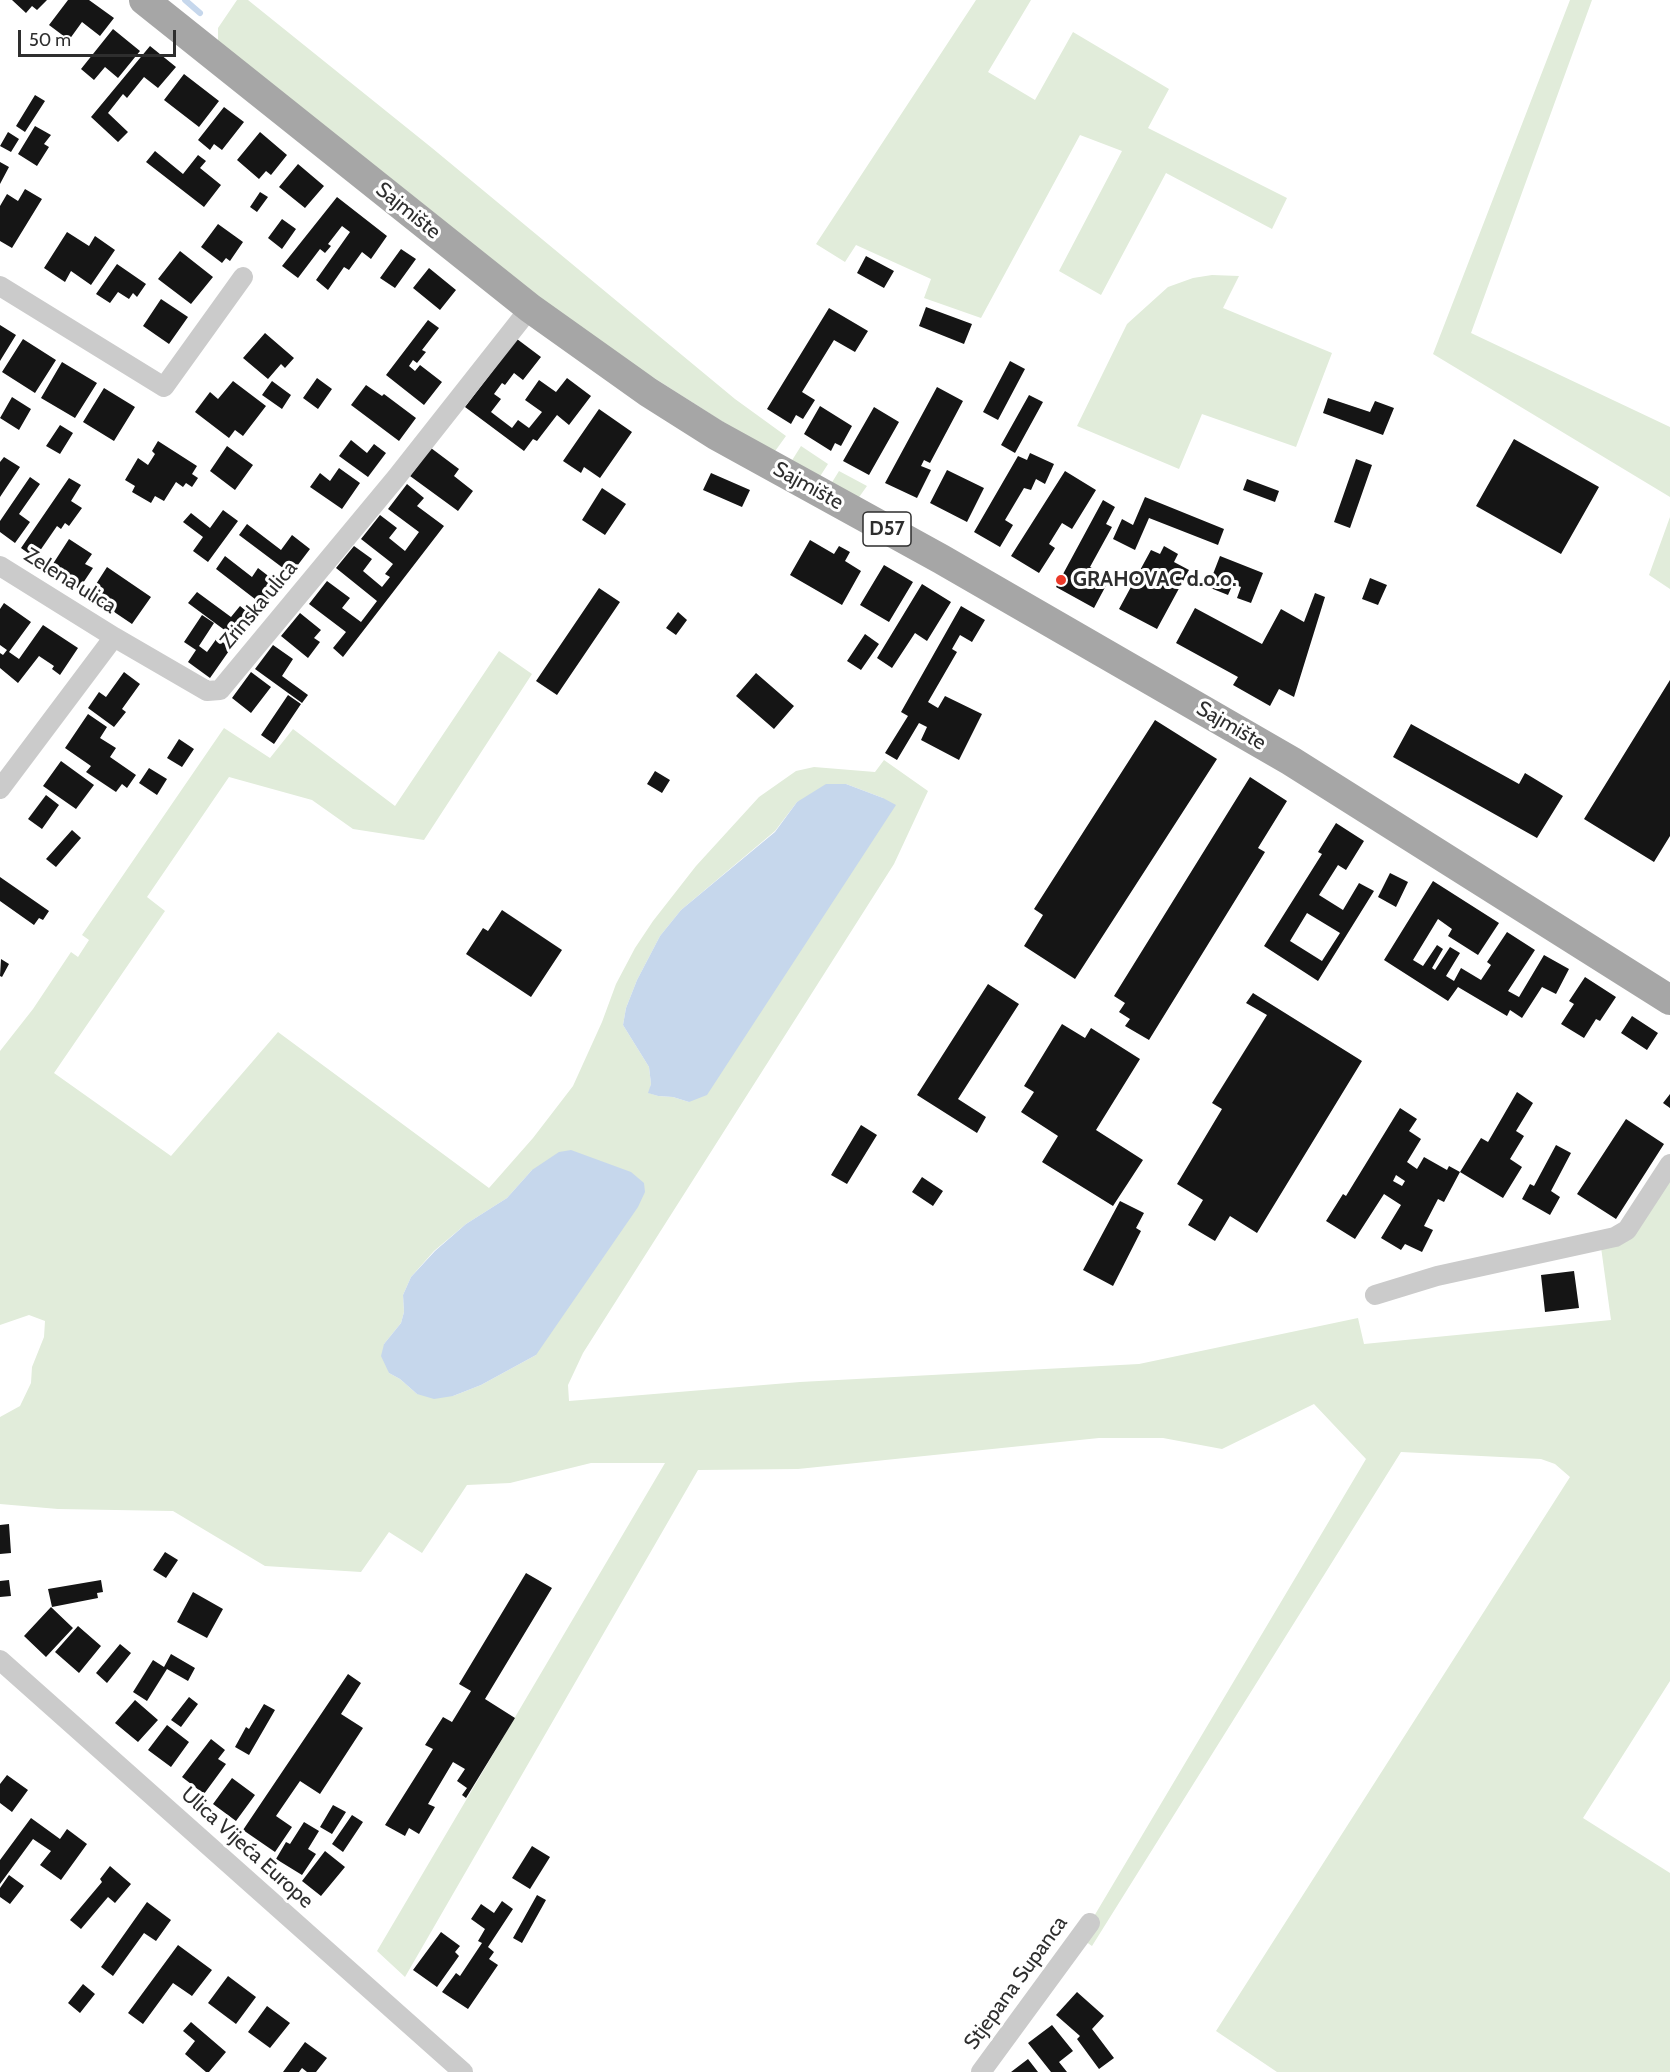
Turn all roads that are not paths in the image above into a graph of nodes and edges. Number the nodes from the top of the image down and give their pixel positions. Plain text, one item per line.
1 (144, 0) edge
2 (243, 277) dead end
3 (0, 286) edge
4 (530, 308) junction
5 (0, 566) edge
6 (114, 637) junction
7 (0, 789) edge
8 (1670, 1000) edge
9 (1670, 1164) edge
10 (1375, 1295) dead end
11 (0, 1660) edge
12 (1090, 1923) dead end
13 (463, 2072) edge
14 (981, 2072) edge

1 - 4 main road, Sajmište / D57
2 - 3 street
4 - 6 street, Zrinska ulica
4 - 8 main road, Sajmište / D57
5 - 6 street, Zelena ulica
6 - 7 street
9 - 10 street
11 - 13 street, Ulica Vijeća Europe
12 - 14 street, Stjepana Supanca

